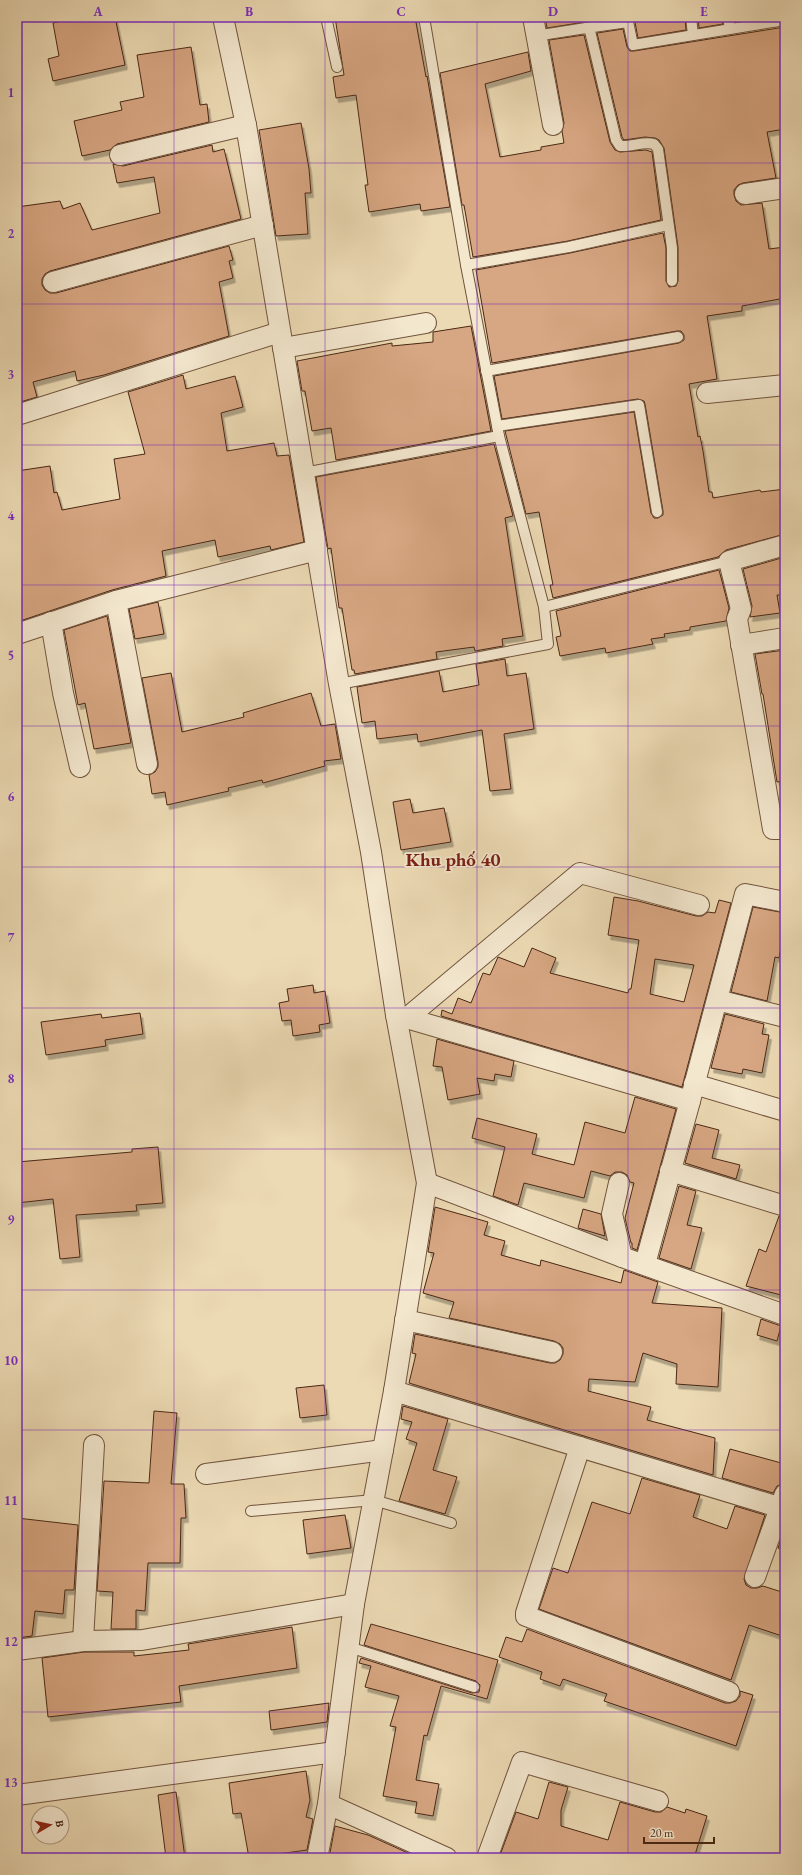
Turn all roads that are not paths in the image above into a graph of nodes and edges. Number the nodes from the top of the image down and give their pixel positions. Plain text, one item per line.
1 (223, 17) edge
2 (326, 17) edge
3 (424, 17) edge
4 (691, 17) edge
5 (728, 17) edge
6 (628, 20) edge
7 (785, 20) edge
8 (534, 27) edge
9 (586, 28) junction
10 (730, 29) junction
11 (693, 35) junction
12 (337, 67) dead end
13 (246, 125) junction
14 (553, 125) dead end
15 (120, 154) dead end
16 (785, 188) edge
17 (745, 194) dead end
18 (263, 225) junction
19 (668, 225) junction
20 (466, 265) junction
21 (672, 281) dead end
22 (53, 282) dead end
23 (426, 323) dead end
24 (678, 337) dead end
25 (282, 340) junction
26 (486, 371) junction
27 (785, 385) edge
28 (707, 393) dead end
29 (17, 415) edge
30 (498, 431) junction
31 (304, 473) junction
32 (657, 512) dead end
33 (785, 545) edge
34 (316, 550) junction
35 (729, 561) junction
36 (116, 601) junction
37 (544, 607) junction
38 (51, 622) junction
39 (17, 634) edge
40 (785, 638) edge
41 (741, 645) junction
42 (339, 684) junction
43 (147, 764) dead end
44 (80, 767) dead end
45 (785, 829) edge
46 (785, 902) edge
47 (699, 905) dead end
48 (717, 1000) junction
49 (402, 1017) junction
50 (785, 1017) edge
51 (692, 1092) junction
52 (785, 1111) edge
53 (670, 1171) junction
54 (427, 1183) junction
55 (618, 1183) dead end
56 (785, 1206) edge
57 (622, 1257) junction
58 (645, 1264) junction
59 (785, 1315) edge
60 (405, 1320) junction
61 (552, 1352) dead end
62 (394, 1391) junction
63 (94, 1445) dead end
64 (580, 1447) junction
65 (383, 1450) junction
66 (206, 1474) dead end
67 (374, 1500) junction
68 (784, 1504) edge
69 (251, 1511) dead end
70 (450, 1523) dead end
71 (755, 1577) dead end
72 (354, 1604) junction
73 (83, 1641) junction
74 (349, 1647) junction
75 (17, 1650) edge
76 (474, 1687) dead end
77 (729, 1692) dead end
78 (335, 1752) junction
79 (17, 1795) edge
80 (658, 1801) dead end
81 (328, 1804) junction
82 (317, 1858) edge
83 (447, 1858) edge
84 (487, 1858) edge

1 - 13 street
2 - 12 lane
3 - 20 lane
4 - 11 lane
5 - 10 lane
6 - 9 lane
6 - 11 lane
7 - 10 lane
8 - 9 lane
8 - 14 street
9 - 19 lane
10 - 11 lane
13 - 15 street
13 - 18 street
16 - 17 street
18 - 22 street
18 - 25 street
19 - 20 lane
19 - 21 lane
20 - 26 lane
23 - 25 street
24 - 26 lane
25 - 29 street
25 - 31 street
26 - 30 lane
27 - 28 street
30 - 31 lane
30 - 32 lane
30 - 37 lane
31 - 34 street
33 - 35 street
34 - 36 street
34 - 42 street
35 - 37 lane
35 - 41 street
36 - 38 street
36 - 43 street
37 - 42 lane
38 - 39 street
38 - 44 street
40 - 41 street
41 - 45 street
42 - 49 street
46 - 48 street
47 - 49 street
48 - 50 street
48 - 51 street
49 - 51 street
49 - 54 street
51 - 52 street
51 - 53 street
53 - 56 street
53 - 58 street
54 - 57 street
54 - 60 street
55 - 57 street
57 - 58 street
58 - 59 street
60 - 61 street
60 - 62 street
62 - 64 street
62 - 65 street
63 - 73 street
64 - 68 street
64 - 77 street
65 - 66 street
65 - 67 street
67 - 69 lane
67 - 70 lane
67 - 72 street
68 - 71 street
72 - 73 street
72 - 74 street
73 - 75 street
74 - 76 lane
74 - 78 street
78 - 79 street
78 - 81 street
80 - 84 street
81 - 82 street
81 - 83 street

